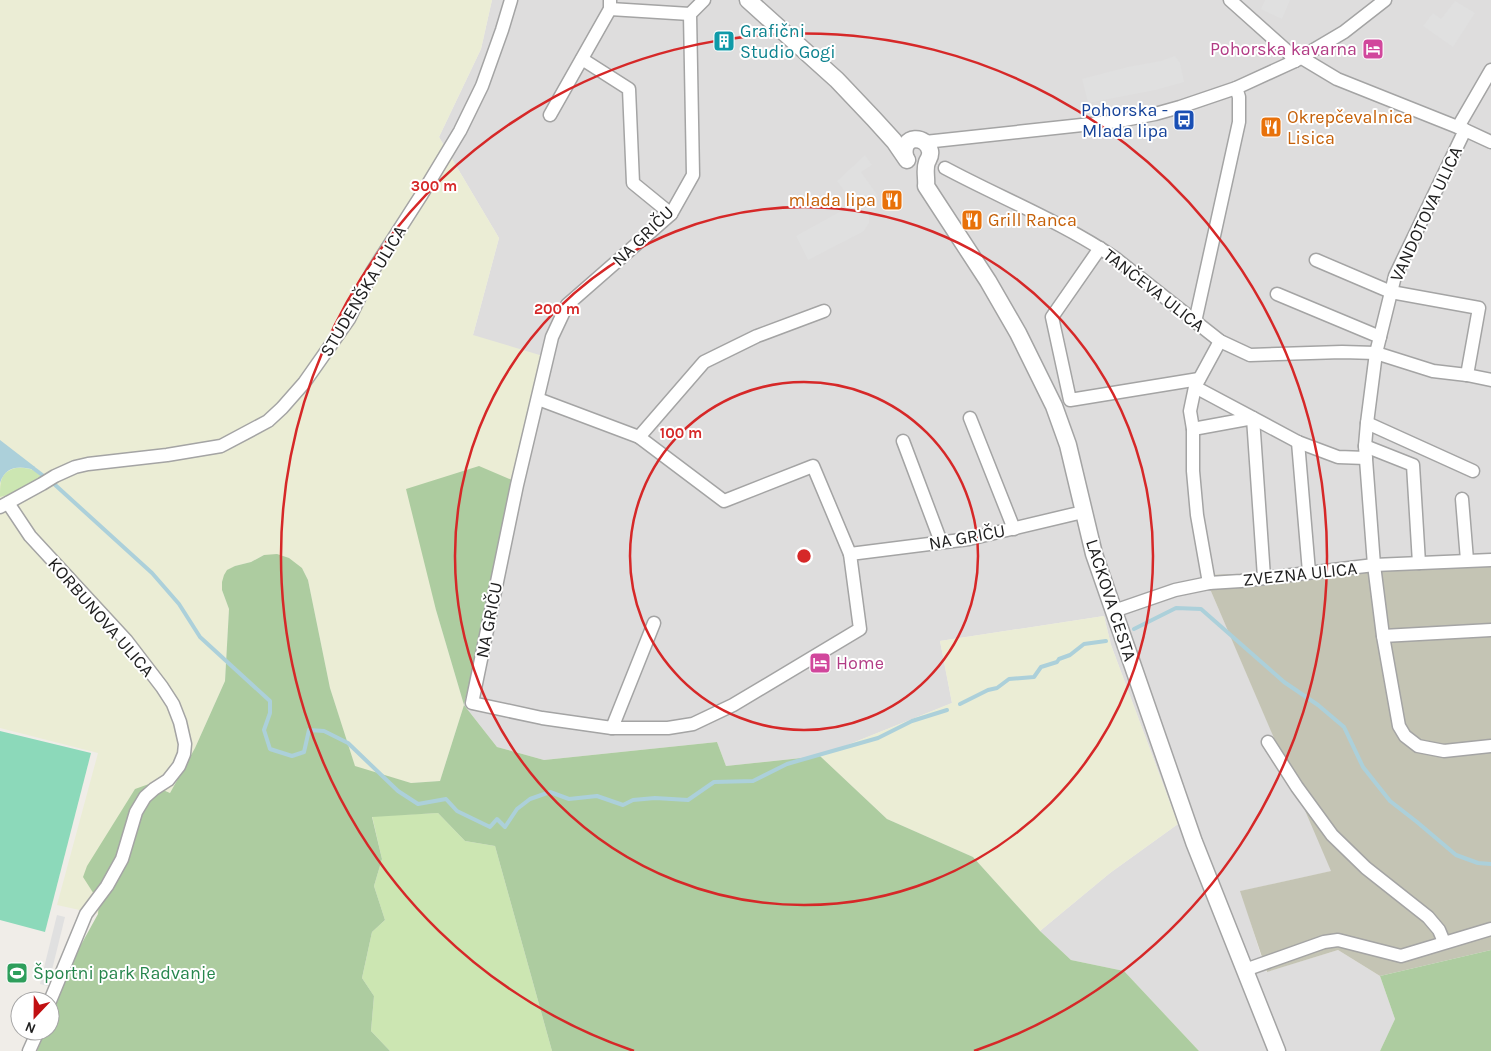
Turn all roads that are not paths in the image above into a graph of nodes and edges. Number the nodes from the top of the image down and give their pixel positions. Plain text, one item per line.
1 (511, 0) edge
2 (704, 0) edge
3 (748, 0) edge
4 (1230, 0) edge
5 (1385, 0) edge
6 (610, 5) edge
7 (690, 14) junction
8 (582, 59) junction
9 (1298, 59) junction
10 (1491, 70) edge
11 (1236, 88) junction
12 (550, 115) dead end
13 (1462, 129) junction
14 (1491, 142) edge
15 (919, 153) junction
16 (945, 168) dead end
17 (671, 214) junction
18 (1100, 248) junction
19 (1316, 260) dead end
20 (1391, 292) junction
21 (1277, 294) dead end
22 (824, 311) dead end
23 (1195, 322) junction
24 (1380, 337) junction
25 (1220, 341) junction
26 (1376, 353) junction
27 (1467, 375) junction
28 (1491, 380) edge
29 (1197, 383) junction
30 (538, 399) junction
31 (970, 418) dead end
32 (1252, 418) junction
33 (1367, 423) junction
34 (1193, 429) junction
35 (639, 437) junction
36 (903, 441) dead end
37 (1298, 442) junction
38 (1365, 452) junction
39 (1474, 471) dead end
40 (1462, 499) dead end
41 (4, 505) edge
42 (1084, 512) junction
43 (1014, 529) junction
44 (941, 542) junction
45 (850, 554) junction
46 (1467, 560) junction
47 (1491, 560) edge
48 (1419, 563) junction
49 (1374, 565) junction
50 (1309, 572) junction
51 (1264, 577) junction
52 (1209, 583) junction
53 (1114, 611) junction
54 (654, 622) dead end
55 (1491, 630) edge
56 (1384, 636) junction
57 (612, 728) junction
58 (1268, 742) dead end
59 (1491, 746) edge
60 (1491, 929) edge
61 (1444, 942) junction
62 (1245, 970) junction
63 (54, 991) edge
64 (1277, 1051) edge

1 - 41 street, STUDENŠKA ULICA
2 - 7 street
3 - 15 street
4 - 9 street
5 - 9 street
6 - 7 street
6 - 8 street
7 - 17 street, NA GRIČU
8 - 12 street
8 - 17 street
9 - 11 street
9 - 13 street
10 - 13 street, VANDOTOVA ULICA
11 - 15 street
11 - 23 street
13 - 14 street
13 - 20 street, VANDOTOVA ULICA
15 - 42 street, LACKOVA CESTA
16 - 18 street, TANČEVA ULICA
17 - 30 street, NA GRIČU
18 - 23 street, TANČEVA ULICA
18 - 29 street
19 - 20 street
20 - 24 street, VANDOTOVA ULICA
20 - 27 street
21 - 24 street
22 - 35 street
23 - 25 street, TANČEVA ULICA
24 - 26 street, VANDOTOVA ULICA
25 - 26 street, TANČEVA ULICA
25 - 29 street
26 - 27 street, TANČEVA ULICA
26 - 33 street, VANDOTOVA ULICA
27 - 28 street, TANČEVA ULICA
29 - 32 street
29 - 34 street
30 - 35 street, NA GRIČU
30 - 57 street, NA GRIČU
31 - 43 street
32 - 34 street
32 - 37 street
32 - 51 street
33 - 38 street, VANDOTOVA ULICA
33 - 39 street
34 - 52 street
35 - 45 street, NA GRIČU
36 - 44 street
37 - 38 street
37 - 50 street
38 - 48 street
38 - 49 street, VANDOTOVA ULICA
40 - 46 street
41 - 63 street, KORBUNOVA ULICA
42 - 43 street, NA GRIČU
42 - 53 street, LACKOVA CESTA
43 - 44 street, NA GRIČU
44 - 45 street, NA GRIČU
45 - 57 street, NA GRIČU
46 - 47 street, ZVEZNA ULICA
46 - 48 street, ZVEZNA ULICA
48 - 49 street, ZVEZNA ULICA
49 - 50 street, ZVEZNA ULICA
49 - 56 street, VANDOTOVA ULICA
50 - 51 street, ZVEZNA ULICA
51 - 52 street, ZVEZNA ULICA
52 - 53 street, ZVEZNA ULICA
53 - 62 street, LACKOVA CESTA
54 - 57 street
55 - 56 street
56 - 59 street, VANDOTOVA ULICA
58 - 61 street
60 - 61 street
61 - 62 street
62 - 64 street, LACKOVA CESTA

